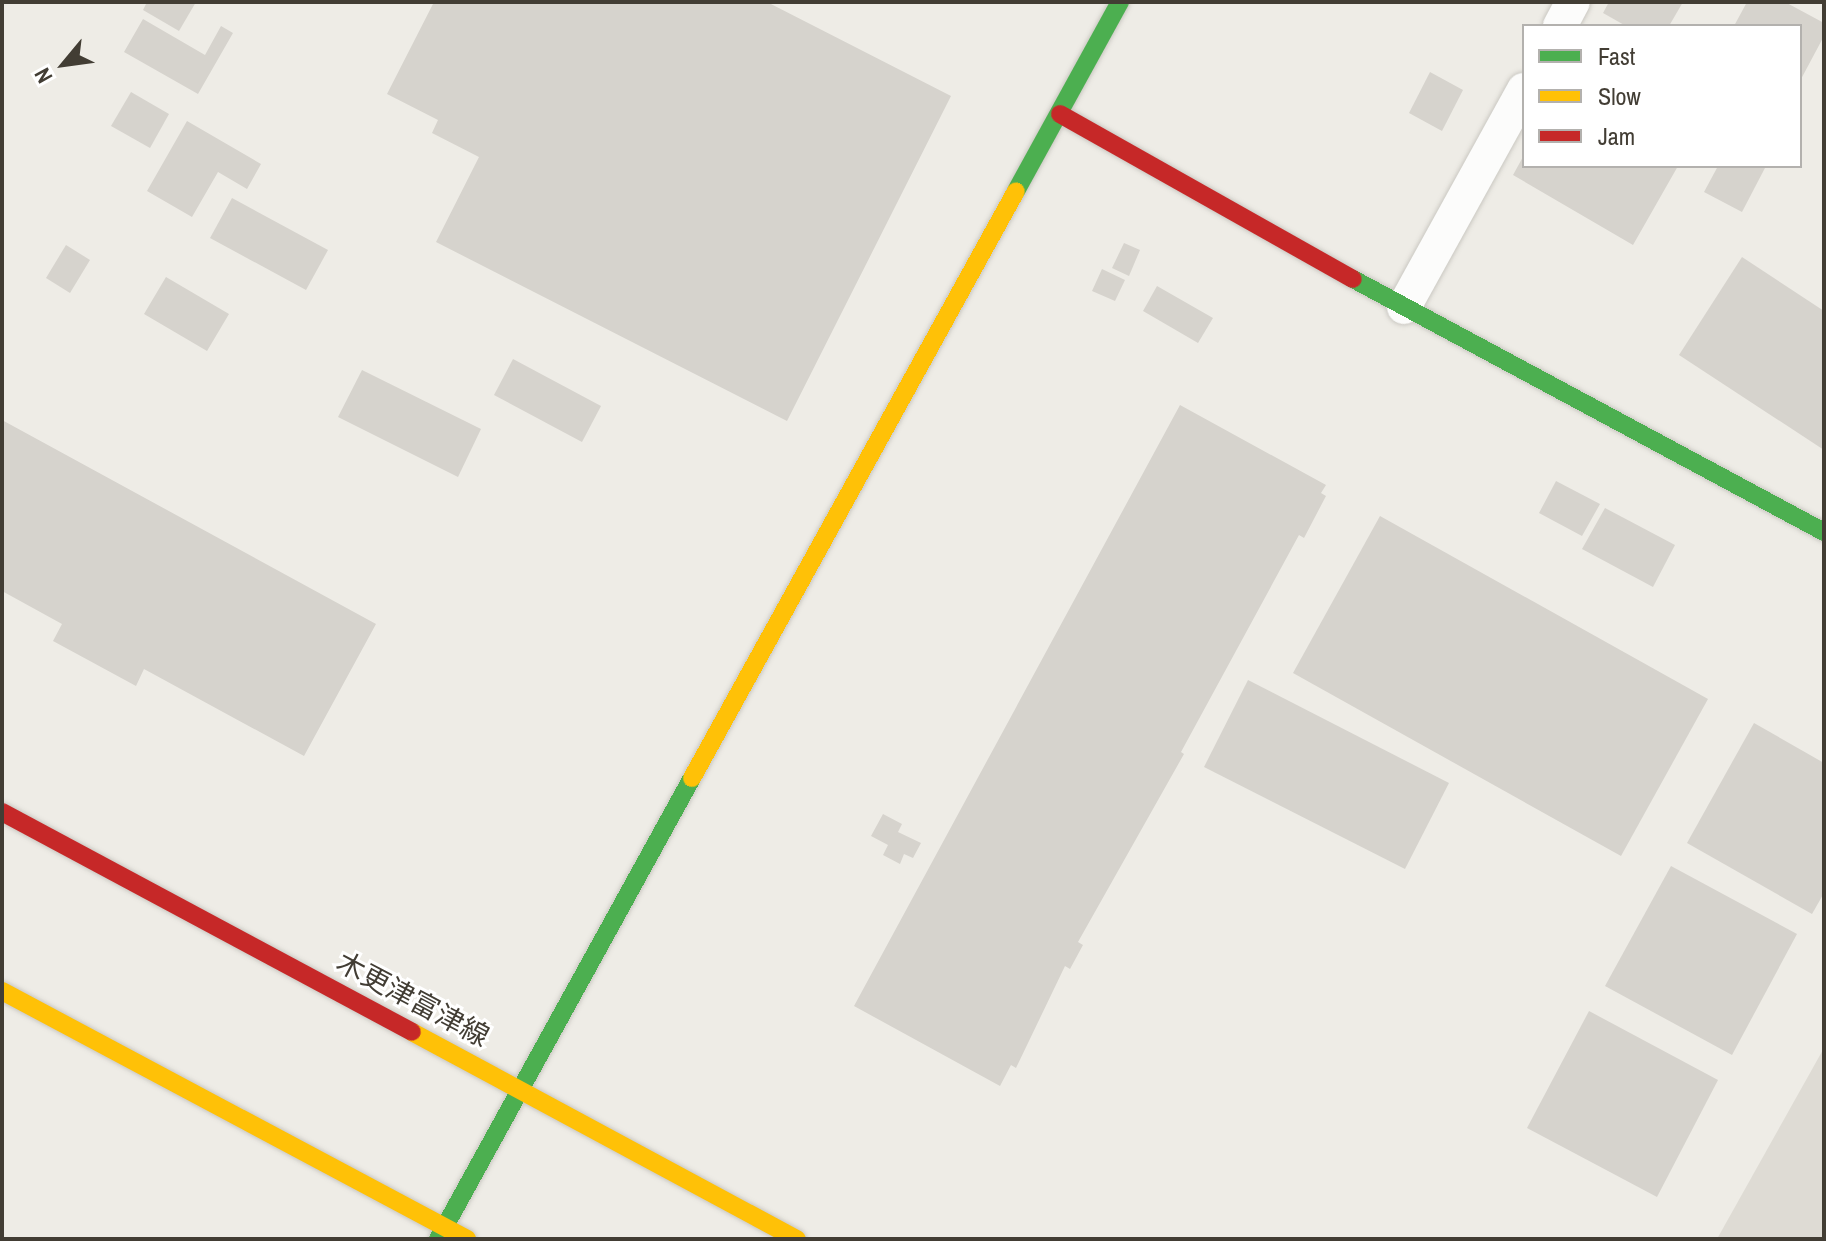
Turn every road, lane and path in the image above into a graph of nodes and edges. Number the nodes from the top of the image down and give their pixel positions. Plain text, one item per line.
1 (1120, 2) edge
2 (1573, 2) edge
3 (1561, 24) edge
4 (1522, 94) edge
5 (1060, 114) junction
6 (1404, 307) junction
7 (1824, 532) edge
8 (2, 812) edge
9 (2, 991) edge
10 (520, 1088) junction
11 (442, 1233) edge
12 (467, 1239) edge
13 (797, 1239) edge

1 - 5 street
2 - 3 street
4 - 6 street
5 - 6 street
5 - 10 street
6 - 7 street
8 - 10 street, 木更津富津線
9 - 11 street
10 - 11 street
10 - 13 street, 木更津富津線
11 - 12 street

